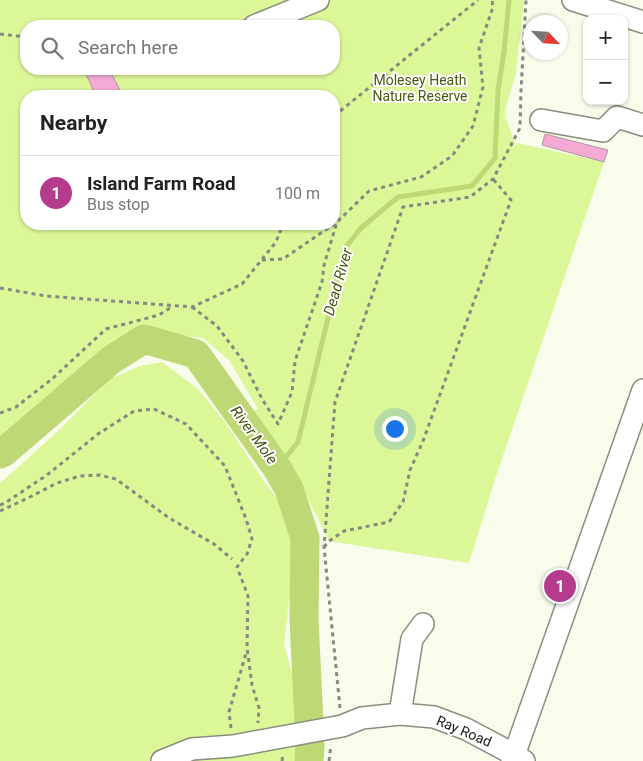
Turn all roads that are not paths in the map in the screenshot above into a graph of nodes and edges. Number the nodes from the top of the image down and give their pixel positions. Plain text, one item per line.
1 (318, 0) edge
2 (573, 0) edge
3 (269, 20) edge
4 (643, 22) edge
5 (541, 120) dead end
6 (643, 125) edge
7 (643, 390) edge
8 (423, 624) dead end
9 (400, 714) junction
10 (517, 759) edge
11 (162, 761) edge

1 - 3 street
2 - 4 street
5 - 6 street
7 - 10 street
8 - 9 street
9 - 10 street, Ray Road
9 - 11 street, Ray Road

